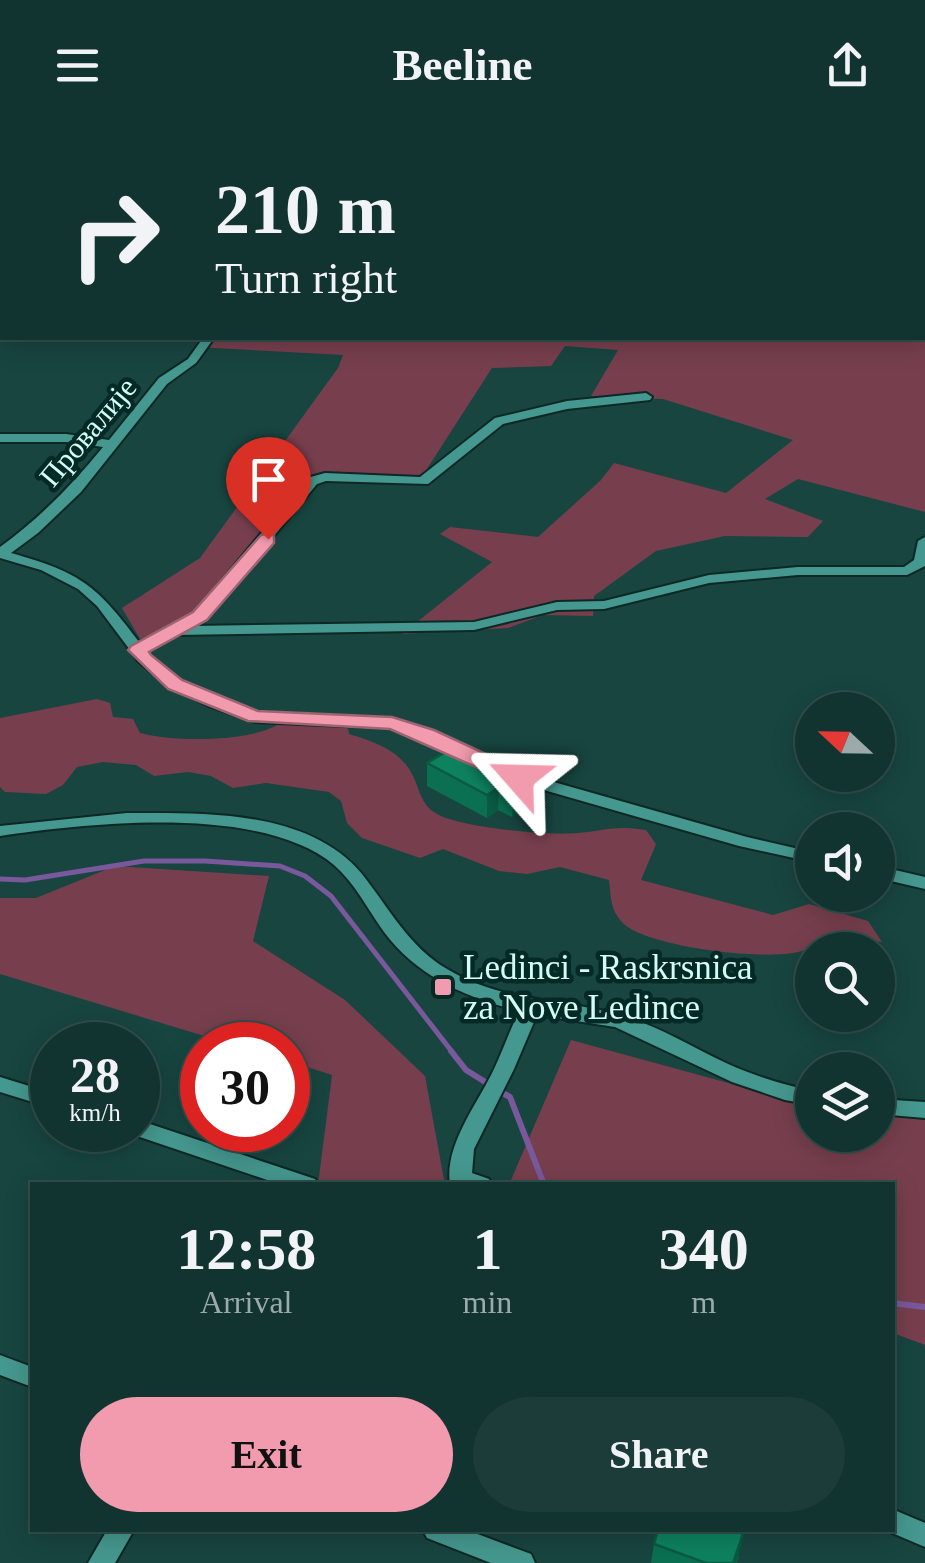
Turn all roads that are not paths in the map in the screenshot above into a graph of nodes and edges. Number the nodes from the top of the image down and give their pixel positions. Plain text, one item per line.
1 (207, 340) edge
2 (646, 397) dead end
3 (0, 438) edge
4 (112, 444) junction
5 (925, 541) edge
6 (0, 554) edge
7 (175, 632) junction
8 (138, 650) junction
9 (0, 831) edge
10 (795, 853) edge
11 (895, 876) edge
12 (925, 883) edge
13 (530, 1006) junction
14 (0, 1084) edge
15 (30, 1094) edge
16 (795, 1095) edge
17 (895, 1108) edge
18 (925, 1110) edge
19 (160, 1135) edge
20 (460, 1180) edge
21 (299, 1182) edge
22 (0, 1365) edge
23 (30, 1376) edge
24 (895, 1522) edge
25 (120, 1532) edge
26 (441, 1532) edge
27 (925, 1535) edge
28 (101, 1563) edge
29 (522, 1563) edge

1 - 4 street, Провалије
2 - 7 street
3 - 4 street
4 - 6 street, Провалије
5 - 7 street
6 - 8 street
7 - 8 street
8 - 10 street
9 - 13 street
11 - 12 street
13 - 16 street
13 - 20 street
14 - 15 street
17 - 18 street
19 - 21 street
22 - 23 street
24 - 27 street
25 - 28 street
26 - 29 street

